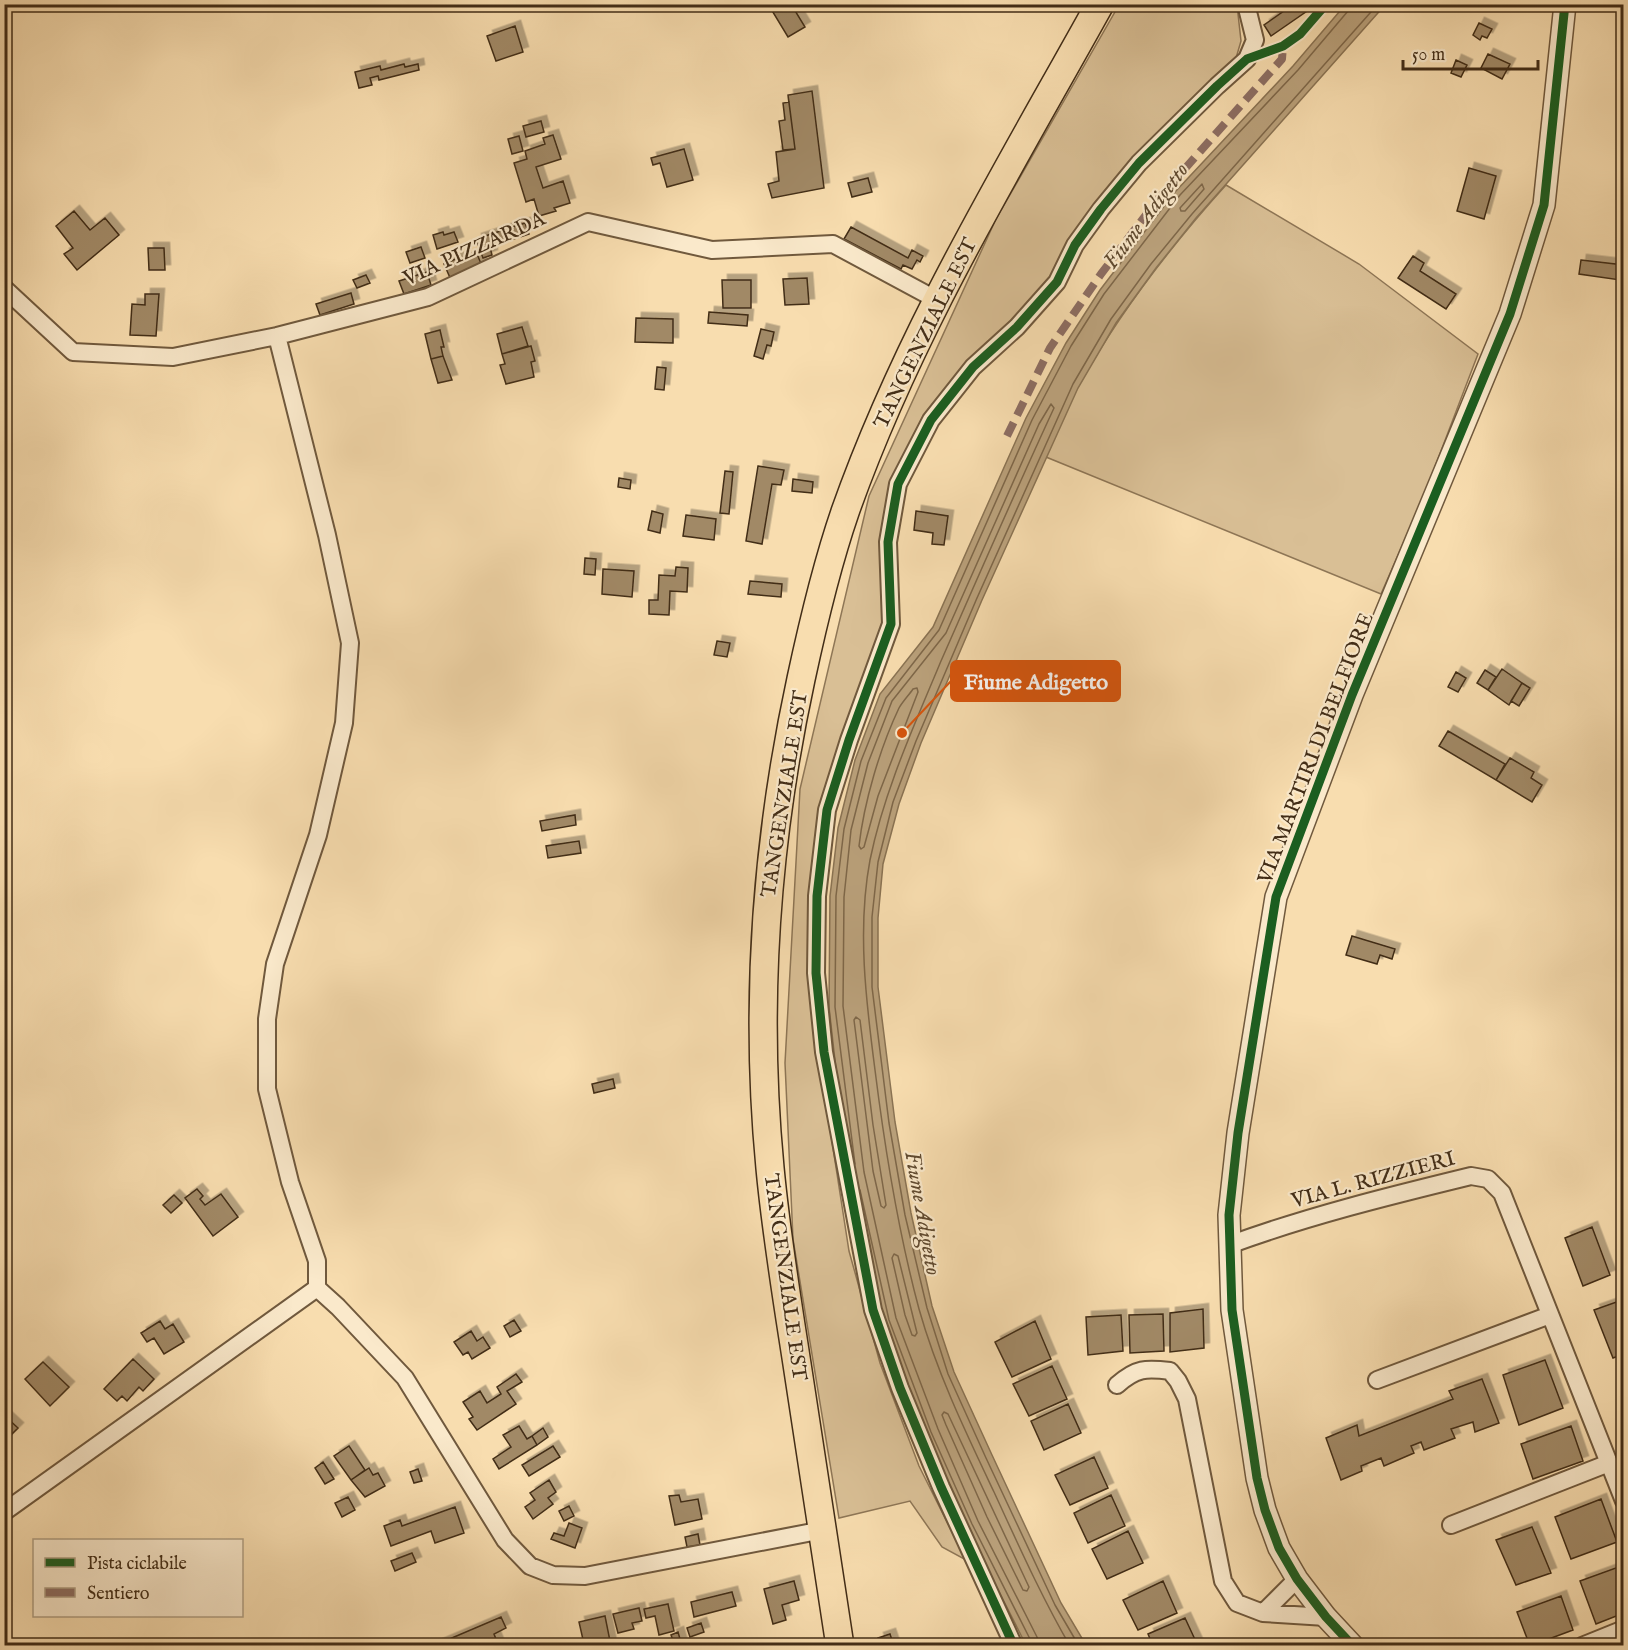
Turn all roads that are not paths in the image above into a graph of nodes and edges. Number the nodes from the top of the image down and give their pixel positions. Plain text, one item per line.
1 (1100, 4) edge
2 (1246, 4) edge
3 (1565, 4) edge
4 (4, 288) edge
5 (937, 300) junction
6 (277, 336) junction
7 (1229, 1245) junction
8 (317, 1288) junction
9 (1550, 1315) junction
10 (1377, 1380) dead end
11 (1117, 1385) dead end
12 (1609, 1463) junction
13 (1623, 1501) edge
14 (4, 1512) edge
15 (1451, 1525) dead end
16 (823, 1530) junction
17 (1298, 1579) junction
18 (1263, 1613) junction
19 (1326, 1617) junction
20 (1623, 1629) edge
21 (840, 1646) edge
22 (1014, 1646) edge
23 (1353, 1646) edge
24 (1582, 1646) edge

1 - 5 main road, TANGENZIALE EST
2 - 22 street
3 - 7 street, VIA MARTIRI DI BELFIORE
4 - 6 street, VIA PIZZARDA
5 - 6 street, VIA PIZZARDA
5 - 16 main road, TANGENZIALE EST
6 - 8 street
7 - 9 street, VIA L. RIZZIERI
7 - 17 street, VIA MARTIRI DI BELFIORE
8 - 14 street
8 - 16 street
9 - 10 street
9 - 12 street, VIA L. RIZZIERI
11 - 18 street
12 - 13 street, VIA L. RIZZIERI
12 - 15 street
16 - 21 main road, TANGENZIALE EST
17 - 18 street
17 - 19 street, VIA MARTIRI DI BELFIORE
18 - 19 street
19 - 23 street, VIA MARTIRI DI BELFIORE
20 - 24 street

